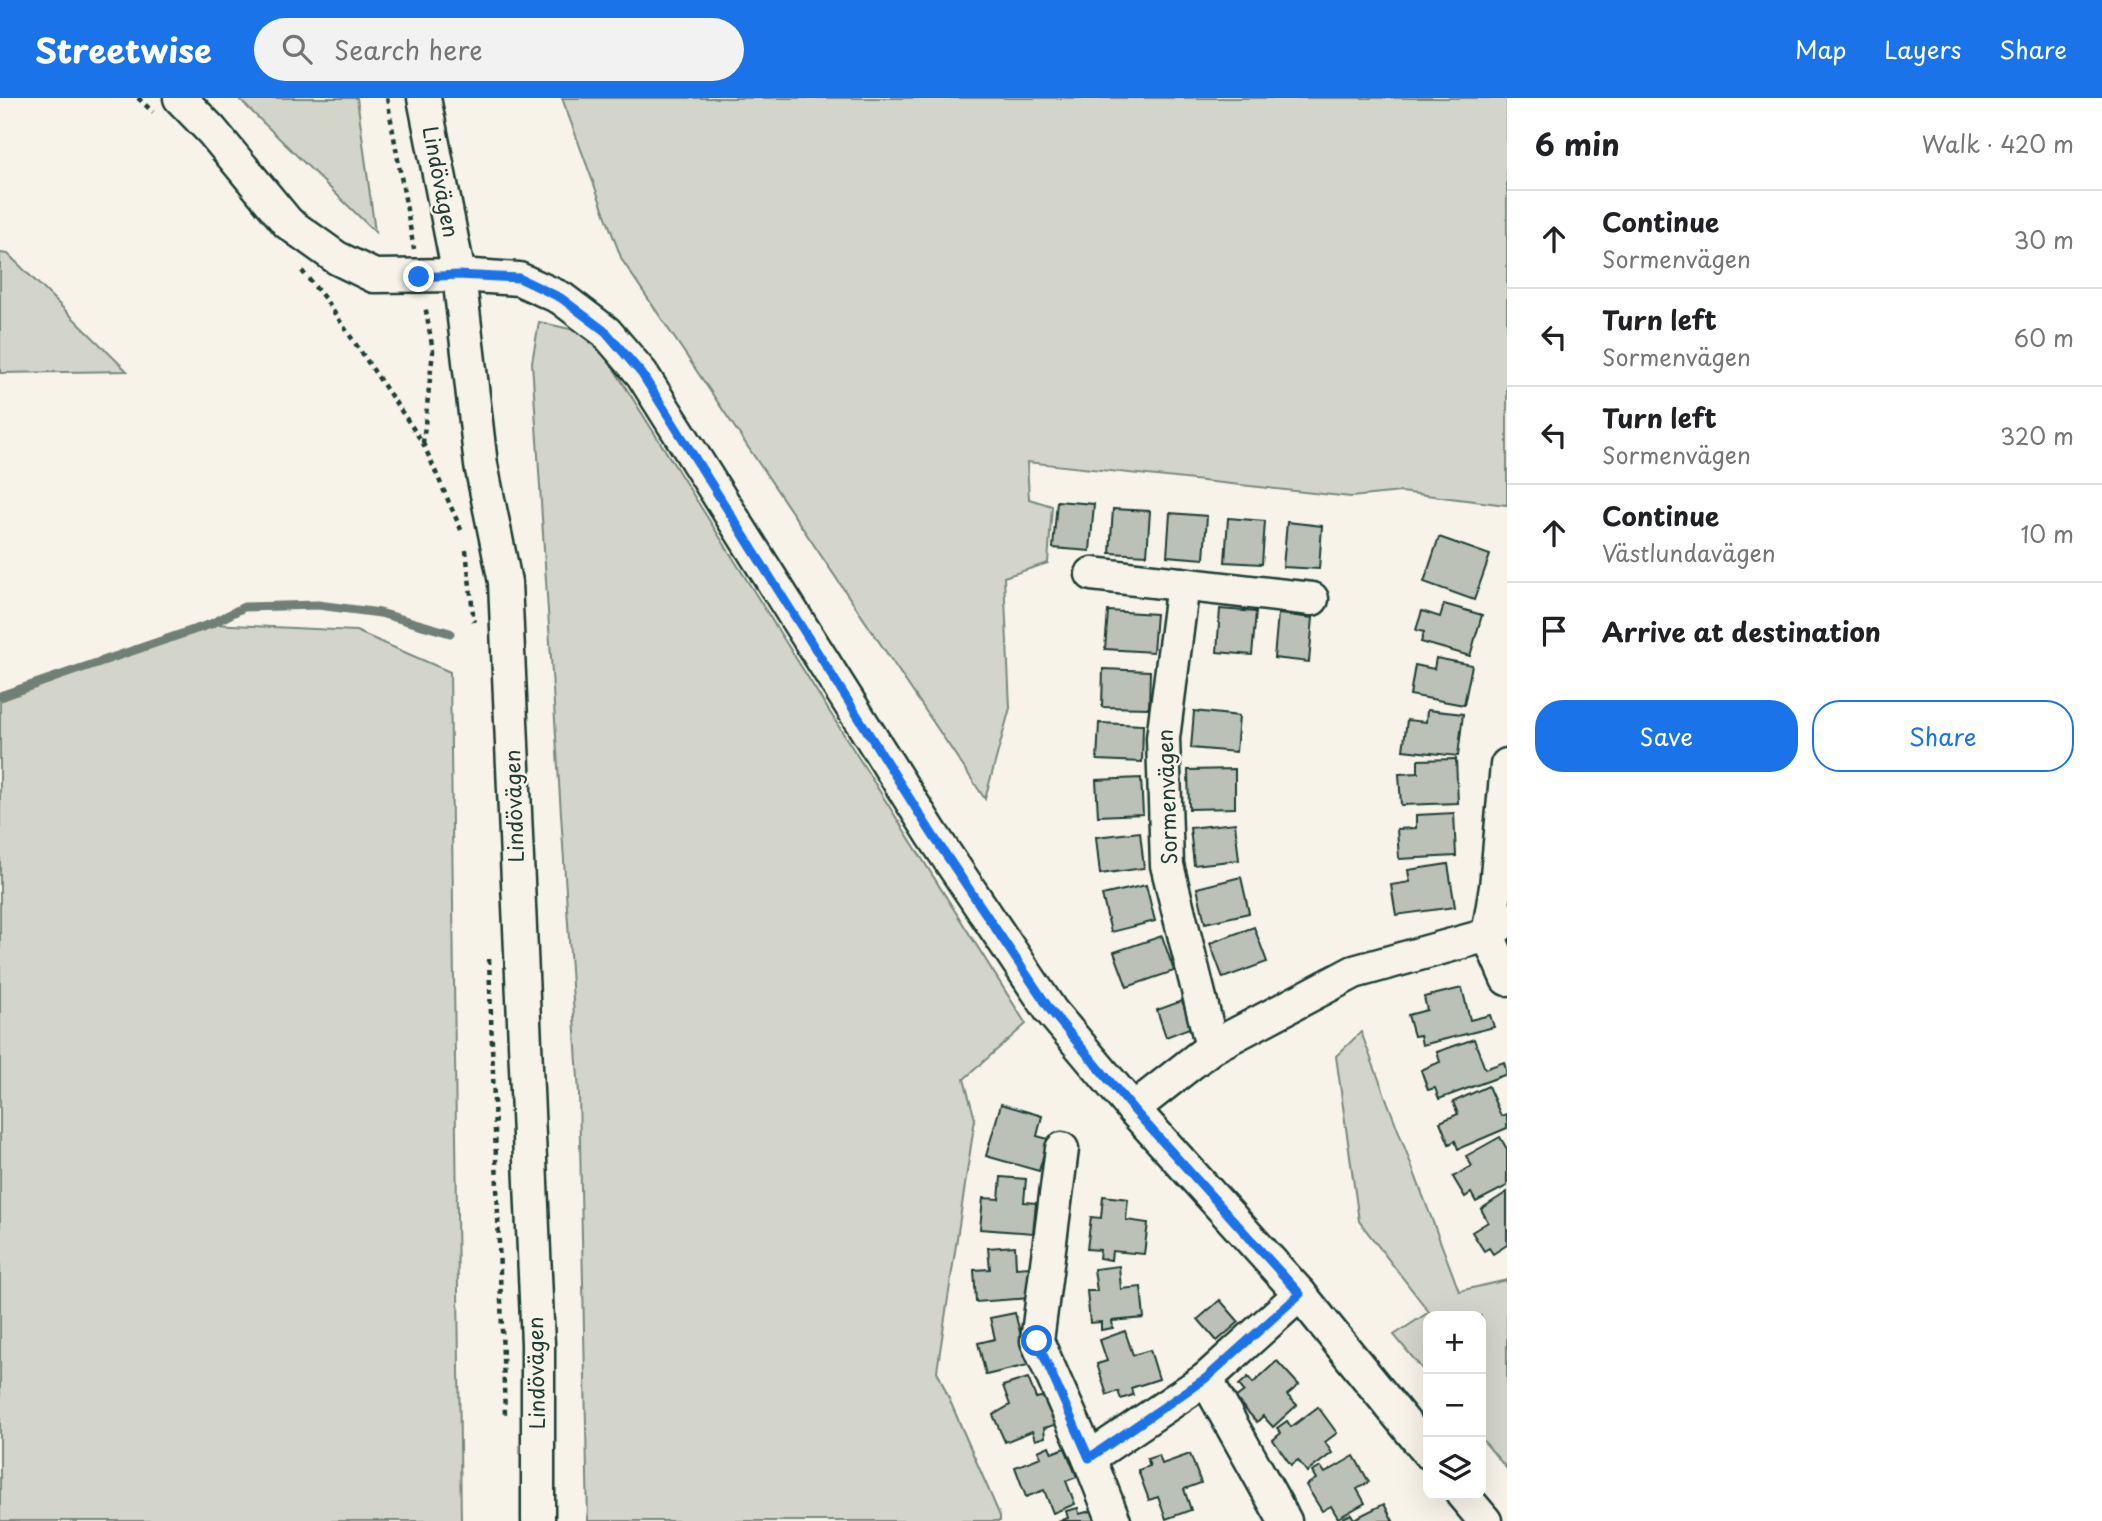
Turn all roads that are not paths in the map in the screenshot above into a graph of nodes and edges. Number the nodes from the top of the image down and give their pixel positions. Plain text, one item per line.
1 (180, 98) edge
2 (424, 98) edge
3 (458, 275) junction
4 (1091, 574) dead end
5 (1183, 584) junction
6 (1312, 598) dead end
7 (1507, 765) edge
8 (1497, 927) edge
9 (1507, 979) edge
10 (1212, 1047) junction
11 (1133, 1109) junction
12 (1062, 1149) dead end
13 (1300, 1294) junction
14 (1206, 1378) junction
15 (1423, 1446) edge
16 (1089, 1458) junction
17 (1467, 1500) edge
18 (538, 1521) edge
19 (1114, 1521) edge
20 (1285, 1521) edge
21 (1485, 1521) edge

1 - 3 street
2 - 3 street, Lindövägen
3 - 11 street
3 - 18 street, Lindövägen
4 - 5 street
5 - 6 street
5 - 10 street, Sormenvägen
7 - 8 street
8 - 9 street
8 - 10 street
10 - 11 street
11 - 13 street
12 - 16 street
13 - 14 street
13 - 15 street
14 - 16 street
14 - 20 street
16 - 19 street
17 - 21 street

